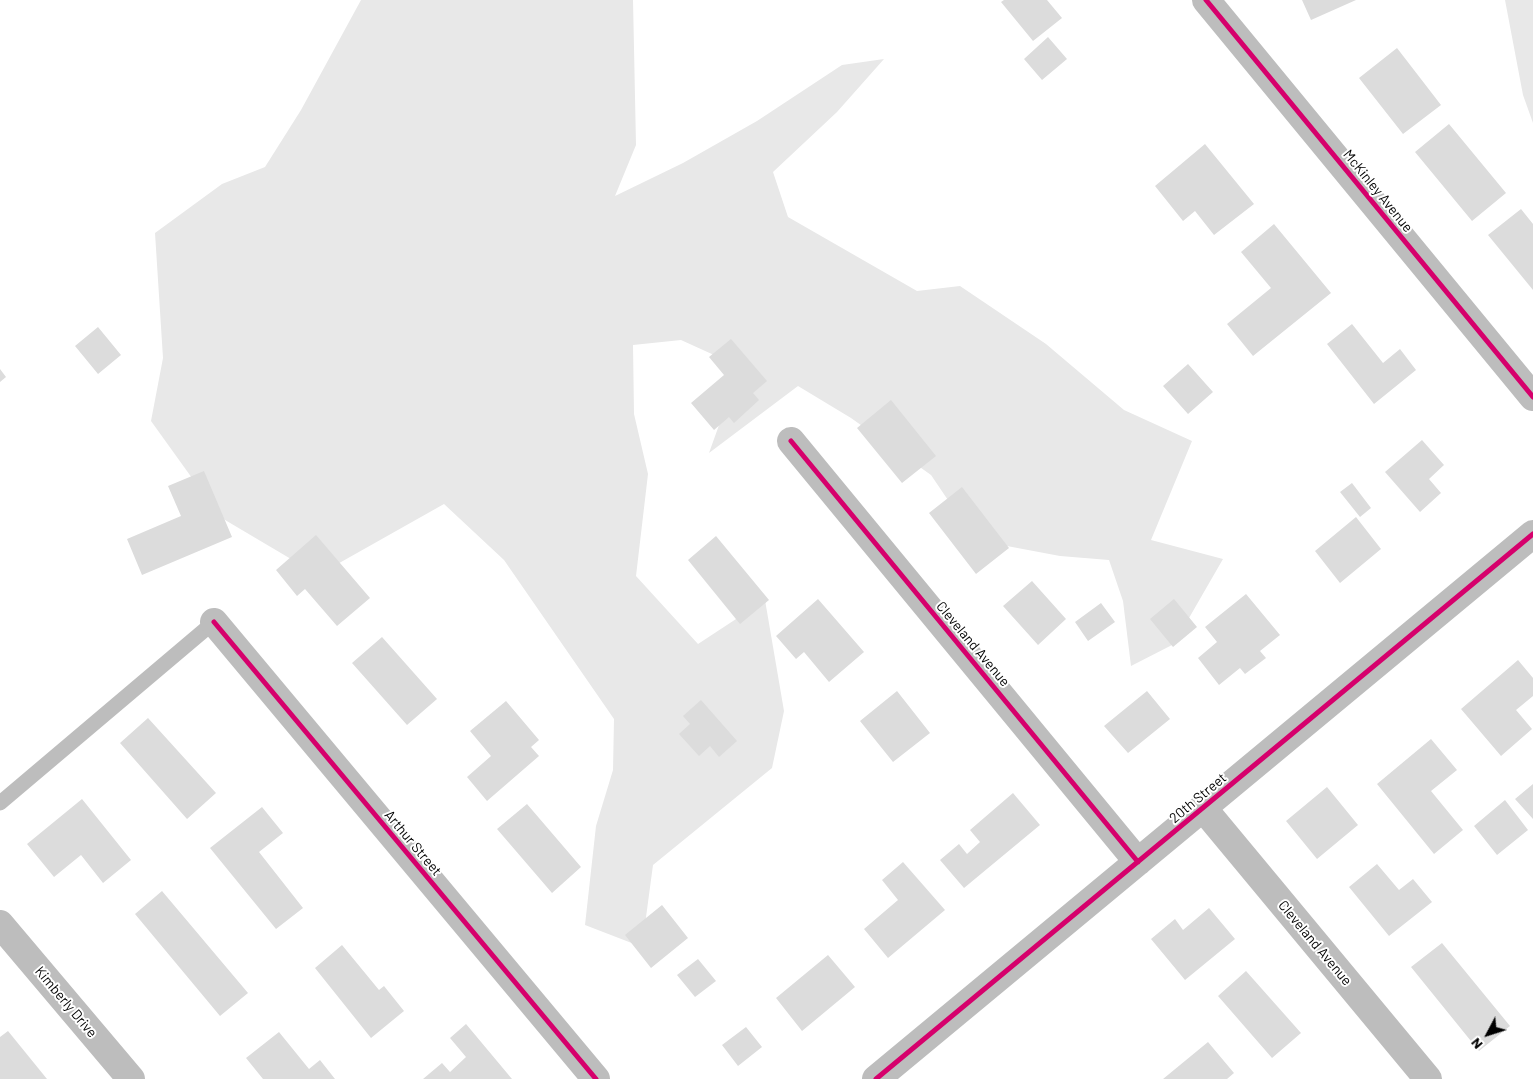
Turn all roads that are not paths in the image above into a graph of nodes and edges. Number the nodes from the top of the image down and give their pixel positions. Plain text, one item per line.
1 (1206, 0) edge
2 (1533, 397) edge
3 (791, 441) dead end
4 (1533, 534) edge
5 (214, 622) joint
6 (0, 803) edge
7 (1203, 808) junction
8 (1138, 862) junction
9 (0, 924) edge
10 (131, 1079) edge
11 (596, 1079) edge
12 (876, 1079) edge
13 (1428, 1079) edge

1 - 2 street, McKinley Avenue
3 - 8 street, Cleveland Avenue
4 - 7 street, 20th Street
5 - 6 lane
5 - 11 street, Arthur Street
7 - 8 street, 20th Street
7 - 13 street, Cleveland Avenue
8 - 12 street, 20th Street
9 - 10 street, Kimberly Drive

